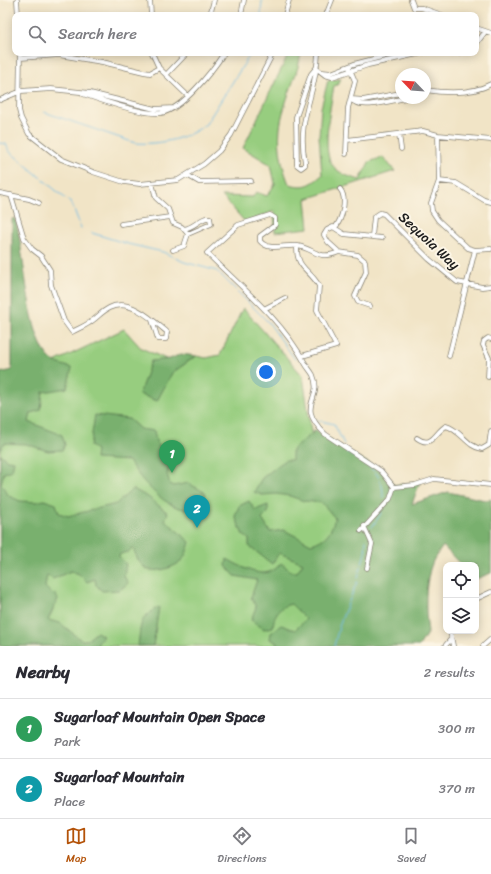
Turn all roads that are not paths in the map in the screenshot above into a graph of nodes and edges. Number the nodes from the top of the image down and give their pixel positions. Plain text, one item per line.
1 (17, 0) edge
2 (150, 0) edge
3 (214, 0) edge
4 (244, 0) edge
5 (289, 0) edge
6 (332, 0) edge
7 (411, 0) edge
8 (18, 12) edge
9 (150, 12) edge
10 (211, 12) edge
11 (242, 12) edge
12 (286, 12) edge
13 (327, 12) edge
14 (435, 12) edge
15 (479, 29) edge
16 (485, 32) junction
17 (491, 33) edge
18 (479, 40) edge
19 (46, 56) edge
20 (65, 56) edge
21 (153, 56) edge
22 (184, 56) edge
23 (221, 56) edge
24 (271, 56) edge
25 (318, 56) edge
26 (385, 56) edge
27 (408, 56) edge
28 (20, 58) joint
29 (349, 66) junction
30 (159, 68) junction
31 (316, 68) junction
32 (352, 71) junction
33 (321, 72) junction
34 (166, 75) junction
35 (491, 84) edge
36 (431, 91) edge
37 (434, 91) junction
38 (21, 92) junction
39 (431, 92) edge
40 (395, 94) edge
41 (188, 96) junction
42 (351, 99) junction
43 (0, 100) edge
44 (395, 100) edge
45 (399, 134) junction
46 (438, 135) junction
47 (347, 140) junction
48 (491, 140) edge
49 (401, 149) dead end
50 (346, 154) dead end
51 (187, 175) junction
52 (251, 181) dead end
53 (439, 181) junction
54 (152, 183) junction
55 (340, 189) dead end
56 (0, 194) edge
57 (11, 196) junction
58 (491, 202) edge
59 (39, 203) dead end
60 (170, 217) junction
61 (121, 224) dead end
62 (335, 228) junction
63 (184, 229) junction
64 (188, 234) junction
65 (372, 236) junction
66 (382, 238) dead end
67 (297, 246) junction
68 (491, 248) edge
69 (173, 250) dead end
70 (475, 250) junction
71 (339, 252) junction
72 (468, 284) junction
73 (491, 286) edge
74 (285, 298) dead end
75 (370, 306) dead end
76 (264, 309) junction
77 (152, 320) junction
78 (491, 339) edge
79 (302, 356) junction
80 (449, 356) dead end
81 (488, 377) dead end
82 (491, 431) edge
83 (417, 438) dead end
84 (491, 485) edge
85 (394, 487) junction
86 (364, 526) junction
87 (362, 530) dead end
88 (366, 568) dead end
89 (491, 592) edge
90 (478, 598) edge
91 (450, 634) edge
92 (451, 639) junction
93 (491, 639) edge
94 (445, 646) edge
95 (453, 646) edge
96 (484, 646) edge

1 - 8 street
2 - 9 street
3 - 10 street
4 - 11 street
5 - 12 street
6 - 13 street
7 - 14 street
15 - 16 street
16 - 17 street
16 - 18 street
19 - 28 street
20 - 30 street
21 - 30 street
22 - 34 street
23 - 41 street
24 - 51 street
25 - 31 street
26 - 29 street
27 - 32 street
28 - 38 street
29 - 32 street
29 - 33 street
30 - 34 street
31 - 31 street
31 - 33 street
32 - 33 street
32 - 42 street
34 - 41 street
35 - 37 street
36 - 37 street
37 - 39 street
38 - 41 street
38 - 43 street
38 - 54 street
40 - 42 street
42 - 44 street
42 - 47 street
45 - 46 street
45 - 47 street
45 - 49 street
46 - 48 street
46 - 53 street
47 - 50 street
51 - 52 street
51 - 54 street
53 - 58 street
53 - 70 street
54 - 60 street
55 - 62 street
56 - 57 street
57 - 59 street
57 - 77 street
60 - 61 street
60 - 63 street
62 - 65 street
62 - 71 street
63 - 64 street
63 - 64 street
64 - 69 street
65 - 66 street
65 - 72 street, Sequoia Way
67 - 71 street
67 - 76 street
67 - 79 street
68 - 70 street
70 - 72 street
71 - 75 street
72 - 73 street, Sequoia Way
72 - 80 street
74 - 76 street
76 - 79 street
77 - 77 street
78 - 81 street
79 - 85 street
82 - 83 street
84 - 85 street
85 - 86 street
86 - 87 street
86 - 88 street
89 - 90 street
91 - 92 street
92 - 94 street
92 - 95 street
93 - 96 street

